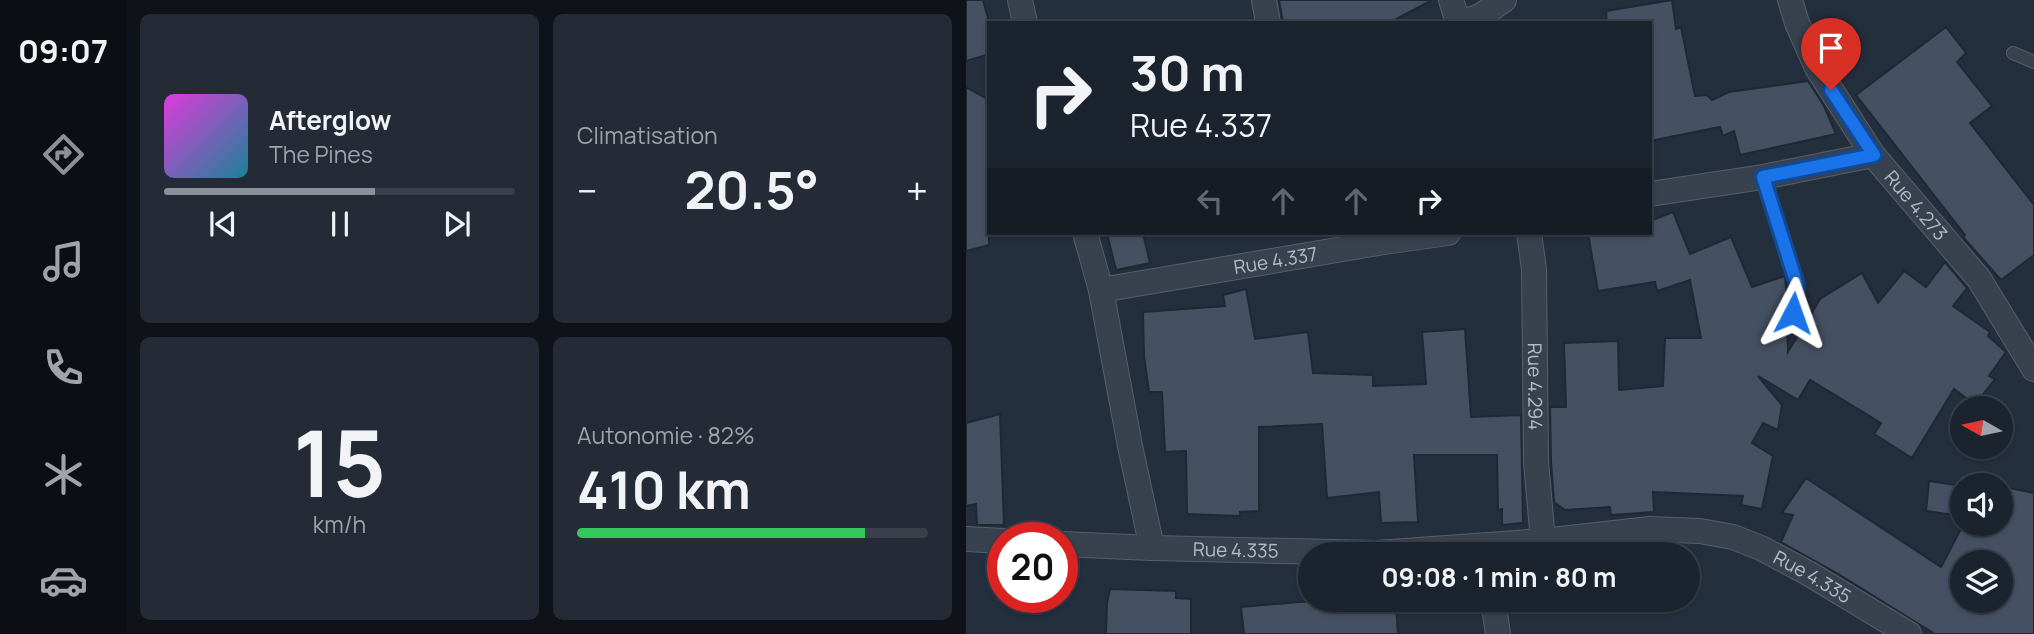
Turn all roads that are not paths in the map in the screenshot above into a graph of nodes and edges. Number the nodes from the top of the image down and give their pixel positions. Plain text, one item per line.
1 (1020, 0) edge
2 (1264, 0) edge
3 (1504, 0) edge
4 (1790, 0) edge
5 (1454, 9) edge
6 (1025, 21) edge
7 (1268, 21) edge
8 (2013, 53) dead end
9 (2034, 62) edge
10 (1874, 155) junction
11 (1763, 177) junction
12 (1652, 194) edge
13 (1086, 235) edge
14 (1434, 235) edge
15 (1530, 235) edge
16 (1101, 290) junction
17 (1793, 313) dead end
18 (2034, 369) edge
19 (966, 539) edge
20 (987, 540) edge
21 (1543, 541) junction
22 (1537, 542) edge
23 (1078, 545) edge
24 (1152, 548) junction
25 (1298, 552) edge
26 (1495, 612) edge
27 (1498, 634) edge
28 (1909, 634) edge

1 - 6 street
2 - 7 street
3 - 5 street
4 - 10 street, Rue 4.273
8 - 9 lane
10 - 11 street
10 - 18 street, Rue 4.273
11 - 12 street
11 - 17 lane
13 - 16 street
14 - 16 street, Rue 4.337
15 - 21 street, Rue 4.294
16 - 24 street
19 - 20 street
21 - 22 street, Rue 4.335
21 - 28 street, Rue 4.335
23 - 24 street, Rue 4.335
24 - 25 street, Rue 4.335
26 - 27 street

